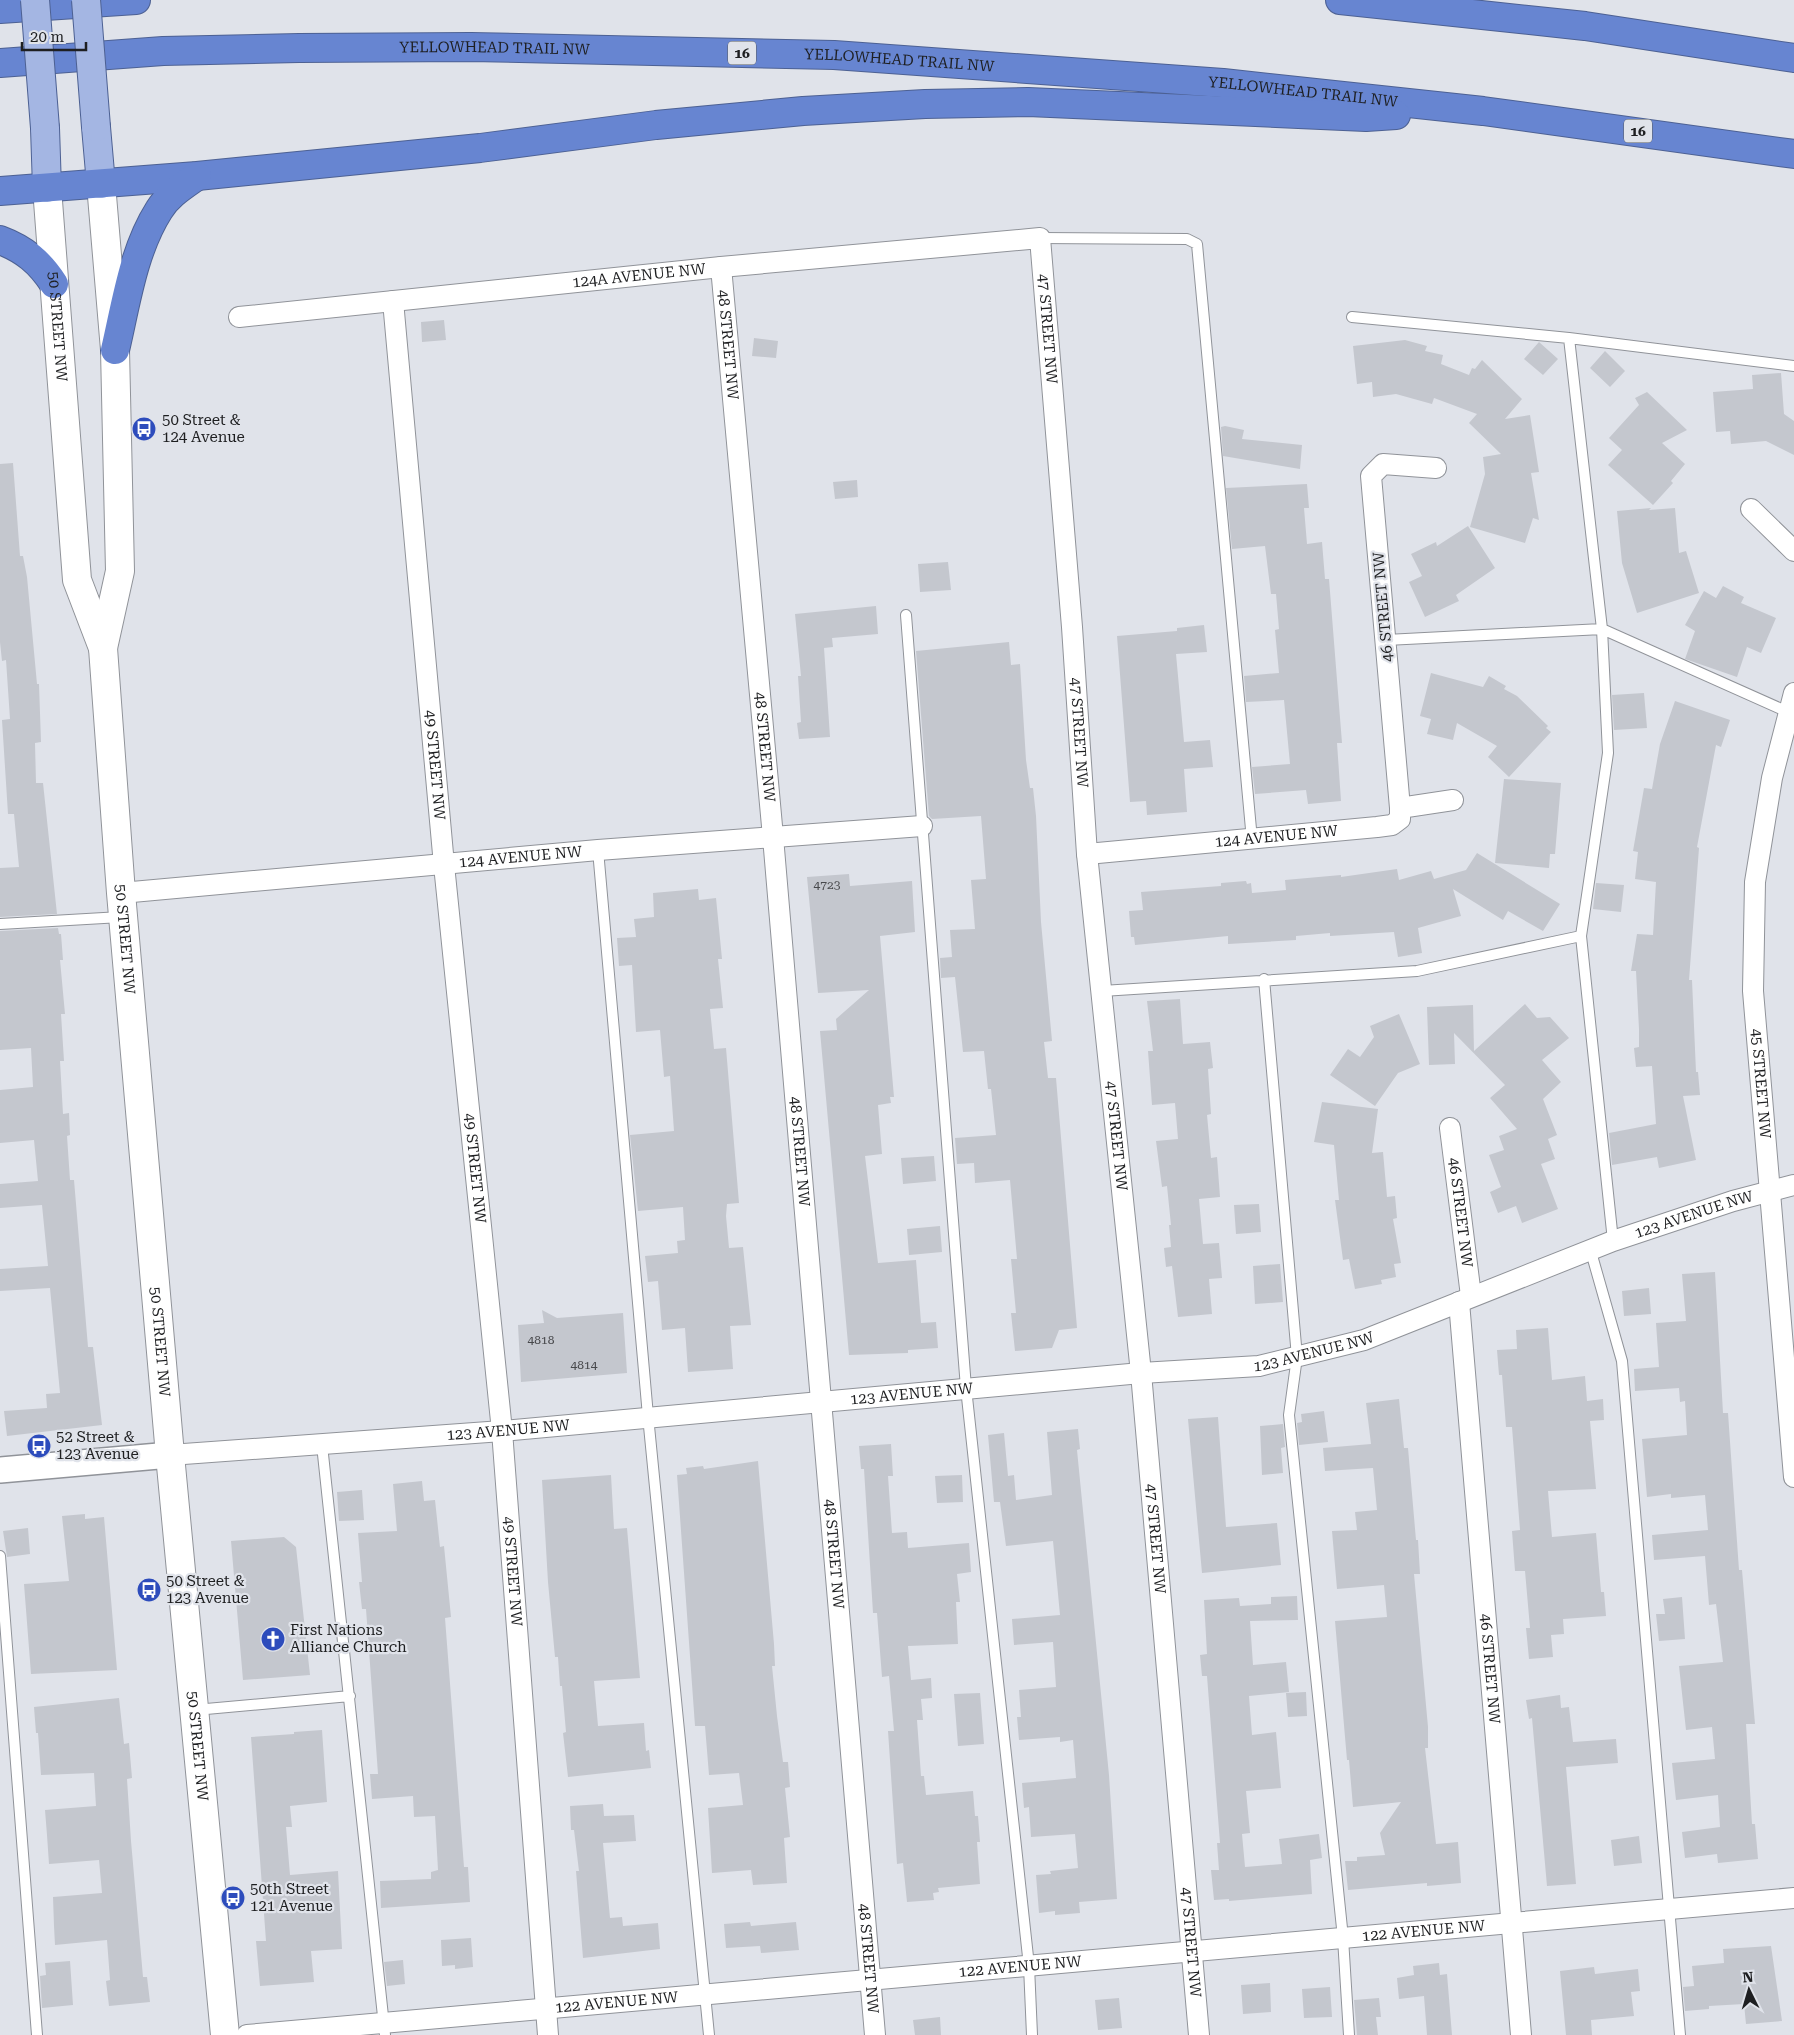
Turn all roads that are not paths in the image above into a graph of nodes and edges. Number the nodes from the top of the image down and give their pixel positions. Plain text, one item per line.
1 (35, 0) edge
2 (86, 0) edge
3 (136, 0) edge
4 (1340, 0) edge
5 (1445, 0) edge
6 (0, 9) edge
7 (1585, 26) junction
8 (1794, 58) edge
9 (0, 62) edge
10 (1483, 111) junction
11 (1794, 154) edge
12 (197, 176) junction
13 (101, 184) junction
14 (47, 188) junction
15 (0, 191) edge
16 (1040, 238) junction
17 (0, 240) edge
18 (721, 267) junction
19 (54, 284) junction
20 (393, 301) junction
21 (239, 317) dead end
22 (1352, 317) dead end
23 (1569, 338) junction
24 (114, 350) junction
25 (1794, 366) edge
26 (1436, 468) dead end
27 (1751, 509) dead end
28 (1794, 551) edge
29 (906, 614) dead end
30 (1602, 629) junction
31 (1386, 640) junction
32 (103, 648) junction
33 (1791, 702) edge
34 (1453, 800) dead end
35 (1400, 808) junction
36 (922, 826) junction
37 (773, 837) junction
38 (1252, 840) junction
39 (598, 850) junction
40 (1088, 854) junction
41 (444, 865) junction
42 (122, 905) junction
43 (0, 924) edge
44 (1581, 936) junction
45 (1264, 979) junction
46 (1102, 991) junction
47 (1450, 1128) dead end
48 (1794, 1186) edge
49 (1771, 1190) junction
50 (1613, 1241) junction
51 (1591, 1252) junction
52 (1465, 1299) junction
53 (1788, 1336) edge
54 (1296, 1357) junction
55 (1141, 1372) junction
56 (966, 1388) junction
57 (820, 1401) junction
58 (648, 1416) junction
59 (502, 1431) junction
60 (322, 1445) junction
61 (170, 1455) junction
62 (0, 1470) edge
63 (1794, 1477) edge
64 (0, 1556) edge
65 (350, 1696) junction
66 (194, 1710) junction
67 (1794, 1898) edge
68 (1670, 1909) junction
69 (1511, 1923) junction
70 (1343, 1938) junction
71 (1193, 1951) junction
72 (1029, 1966) junction
73 (870, 1980) junction
74 (706, 1994) junction
75 (546, 2008) junction
76 (385, 2029) edge
77 (37, 2035) edge
78 (225, 2035) edge
79 (247, 2035) edge
80 (548, 2035) edge
81 (709, 2035) edge
82 (875, 2035) edge
83 (1032, 2035) edge
84 (1199, 2035) edge
85 (1349, 2035) edge
86 (1520, 2035) edge
87 (1680, 2035) edge

1 - 14 main road, 50 STREET NW, bridge
2 - 13 main road, 50 STREET NW, bridge
3 - 6 highway
4 - 7 highway
5 - 7 highway
7 - 8 highway
9 - 10 highway, YELLOWHEAD TRAIL NW / 16
10 - 11 highway, YELLOWHEAD TRAIL NW / 16
10 - 12 highway
12 - 13 highway
12 - 24 highway
13 - 14 highway
13 - 24 main road, 50 STREET NW
14 - 15 highway
14 - 19 main road, 50 STREET NW
16 - 18 street, 124A AVENUE NW
16 - 38 lane
16 - 40 street, 47 STREET NW
17 - 19 highway
18 - 20 street, 124A AVENUE NW
18 - 37 street, 48 STREET NW
19 - 32 main road, 50 STREET NW
20 - 21 street, 124A AVENUE NW
20 - 41 street, 49 STREET NW
22 - 23 lane
23 - 25 lane
23 - 30 lane
24 - 32 main road, 50 STREET NW
26 - 31 street, 46 STREET NW
27 - 28 street
29 - 36 lane
30 - 31 lane
30 - 33 lane
30 - 44 lane
31 - 35 street, 46 STREET NW
32 - 42 main road, 50 STREET NW
33 - 49 street, 45 STREET NW
34 - 35 street
35 - 38 street, 124 AVENUE NW
36 - 37 street, 124 AVENUE NW
36 - 56 lane
37 - 39 street, 124 AVENUE NW
37 - 57 street, 48 STREET NW
38 - 40 street, 124 AVENUE NW
39 - 41 street, 124 AVENUE NW
39 - 58 lane
40 - 46 street, 47 STREET NW
41 - 42 street, 124 AVENUE NW
41 - 59 street, 49 STREET NW
42 - 43 lane
42 - 61 main road, 50 STREET NW
44 - 45 lane
44 - 50 lane
45 - 46 lane
45 - 54 lane
46 - 55 street, 47 STREET NW
47 - 52 street, 46 STREET NW
48 - 49 street, 123 AVENUE NW
49 - 50 street, 123 AVENUE NW
49 - 53 street, 45 STREET NW
50 - 51 street, 123 AVENUE NW
51 - 52 street, 123 AVENUE NW
51 - 68 lane
52 - 54 street, 123 AVENUE NW
52 - 69 street, 46 STREET NW
53 - 63 street, 45 STREET NW
54 - 55 street, 123 AVENUE NW
54 - 70 lane
55 - 56 street, 123 AVENUE NW
55 - 71 street, 47 STREET NW
56 - 57 street, 123 AVENUE NW
56 - 72 lane
57 - 58 street, 123 AVENUE NW
57 - 73 street, 48 STREET NW
58 - 59 street, 123 AVENUE NW
58 - 74 lane
59 - 60 street, 123 AVENUE NW
59 - 75 street, 49 STREET NW
60 - 61 street, 123 AVENUE NW
60 - 65 lane
61 - 62 street, 123 AVENUE NW
61 - 66 main road, 50 STREET NW
64 - 77 lane
65 - 66 lane
65 - 76 lane
66 - 78 main road, 50 STREET NW
67 - 68 street, 122 AVENUE NW
68 - 69 street, 122 AVENUE NW
68 - 87 lane
69 - 70 street, 122 AVENUE NW
69 - 86 street, 46 STREET NW
70 - 71 street, 122 AVENUE NW
70 - 85 lane
71 - 72 street, 122 AVENUE NW
71 - 84 street, 47 STREET NW
72 - 73 street, 122 AVENUE NW
72 - 83 lane
73 - 74 street, 122 AVENUE NW
73 - 82 street, 48 STREET NW
74 - 75 street, 122 AVENUE NW
74 - 81 lane
75 - 76 street, 122 AVENUE NW
75 - 80 street, 49 STREET NW
76 - 79 street, 122 AVENUE NW

